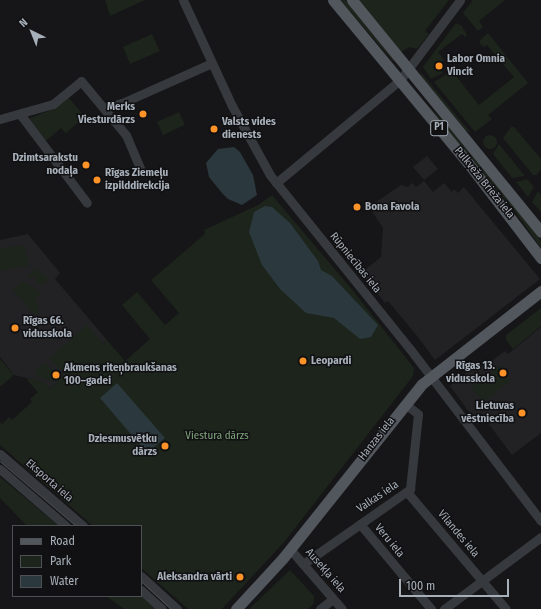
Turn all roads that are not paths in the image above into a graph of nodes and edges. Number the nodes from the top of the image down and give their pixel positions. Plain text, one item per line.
1 (183, 0) edge
2 (333, 0) edge
3 (352, 0) edge
4 (460, 0) edge
5 (212, 63) junction
6 (408, 68) junction
7 (400, 80) junction
8 (104, 108) junction
9 (20, 114) junction
10 (0, 119) edge
11 (141, 170) dead end
12 (276, 183) junction
13 (87, 203) dead end
14 (541, 232) edge
15 (541, 258) edge
16 (541, 291) edge
17 (430, 376) junction
18 (405, 404) junction
19 (0, 454) edge
20 (0, 469) edge
21 (407, 492) junction
22 (541, 521) edge
23 (360, 524) junction
24 (65, 525) edge
25 (82, 525) edge
26 (541, 537) edge
27 (290, 549) junction
28 (303, 564) junction
29 (142, 577) edge
30 (482, 581) junction
31 (142, 591) edge
32 (333, 599) junction
33 (162, 609) edge
34 (177, 609) edge
35 (236, 609) edge
36 (320, 609) edge
37 (342, 609) edge
38 (431, 609) edge
39 (444, 609) edge
40 (506, 609) edge

1 - 5 street, Rūpniecības iela
2 - 7 main road, Pulkveža Brieža iela / P1
3 - 6 main road, Pulkveža Brieža iela / P1
4 - 6 street
5 - 8 street
5 - 12 street, Rūpniecības iela
6 - 7 street
6 - 14 main road, Pulkveža Brieža iela / P1
7 - 12 street
7 - 15 main road, Pulkveža Brieža iela / P1
8 - 9 street
8 - 11 street
9 - 10 street
9 - 13 street
12 - 17 street, Rūpniecības iela
16 - 17 main road, Hanzas iela
17 - 18 main road, Hanzas iela
17 - 22 street, Rūpniecības iela
18 - 21 street, Valkas iela
18 - 27 main road, Hanzas iela
19 - 25 street, Eksporta iela
20 - 24 street, Eksporta iela
21 - 23 street, Valkas iela
21 - 30 street, Vīlandes iela
23 - 28 street, Valkas iela
23 - 38 street, Veru iela
26 - 30 street
27 - 28 street, Ausekļa iela
27 - 35 main road, Hanzas iela
28 - 32 street, Ausekļa iela
29 - 34 street
30 - 39 street
30 - 40 street, Vīlandes iela
31 - 33 street
32 - 36 street
32 - 37 street, Ausekļa iela

